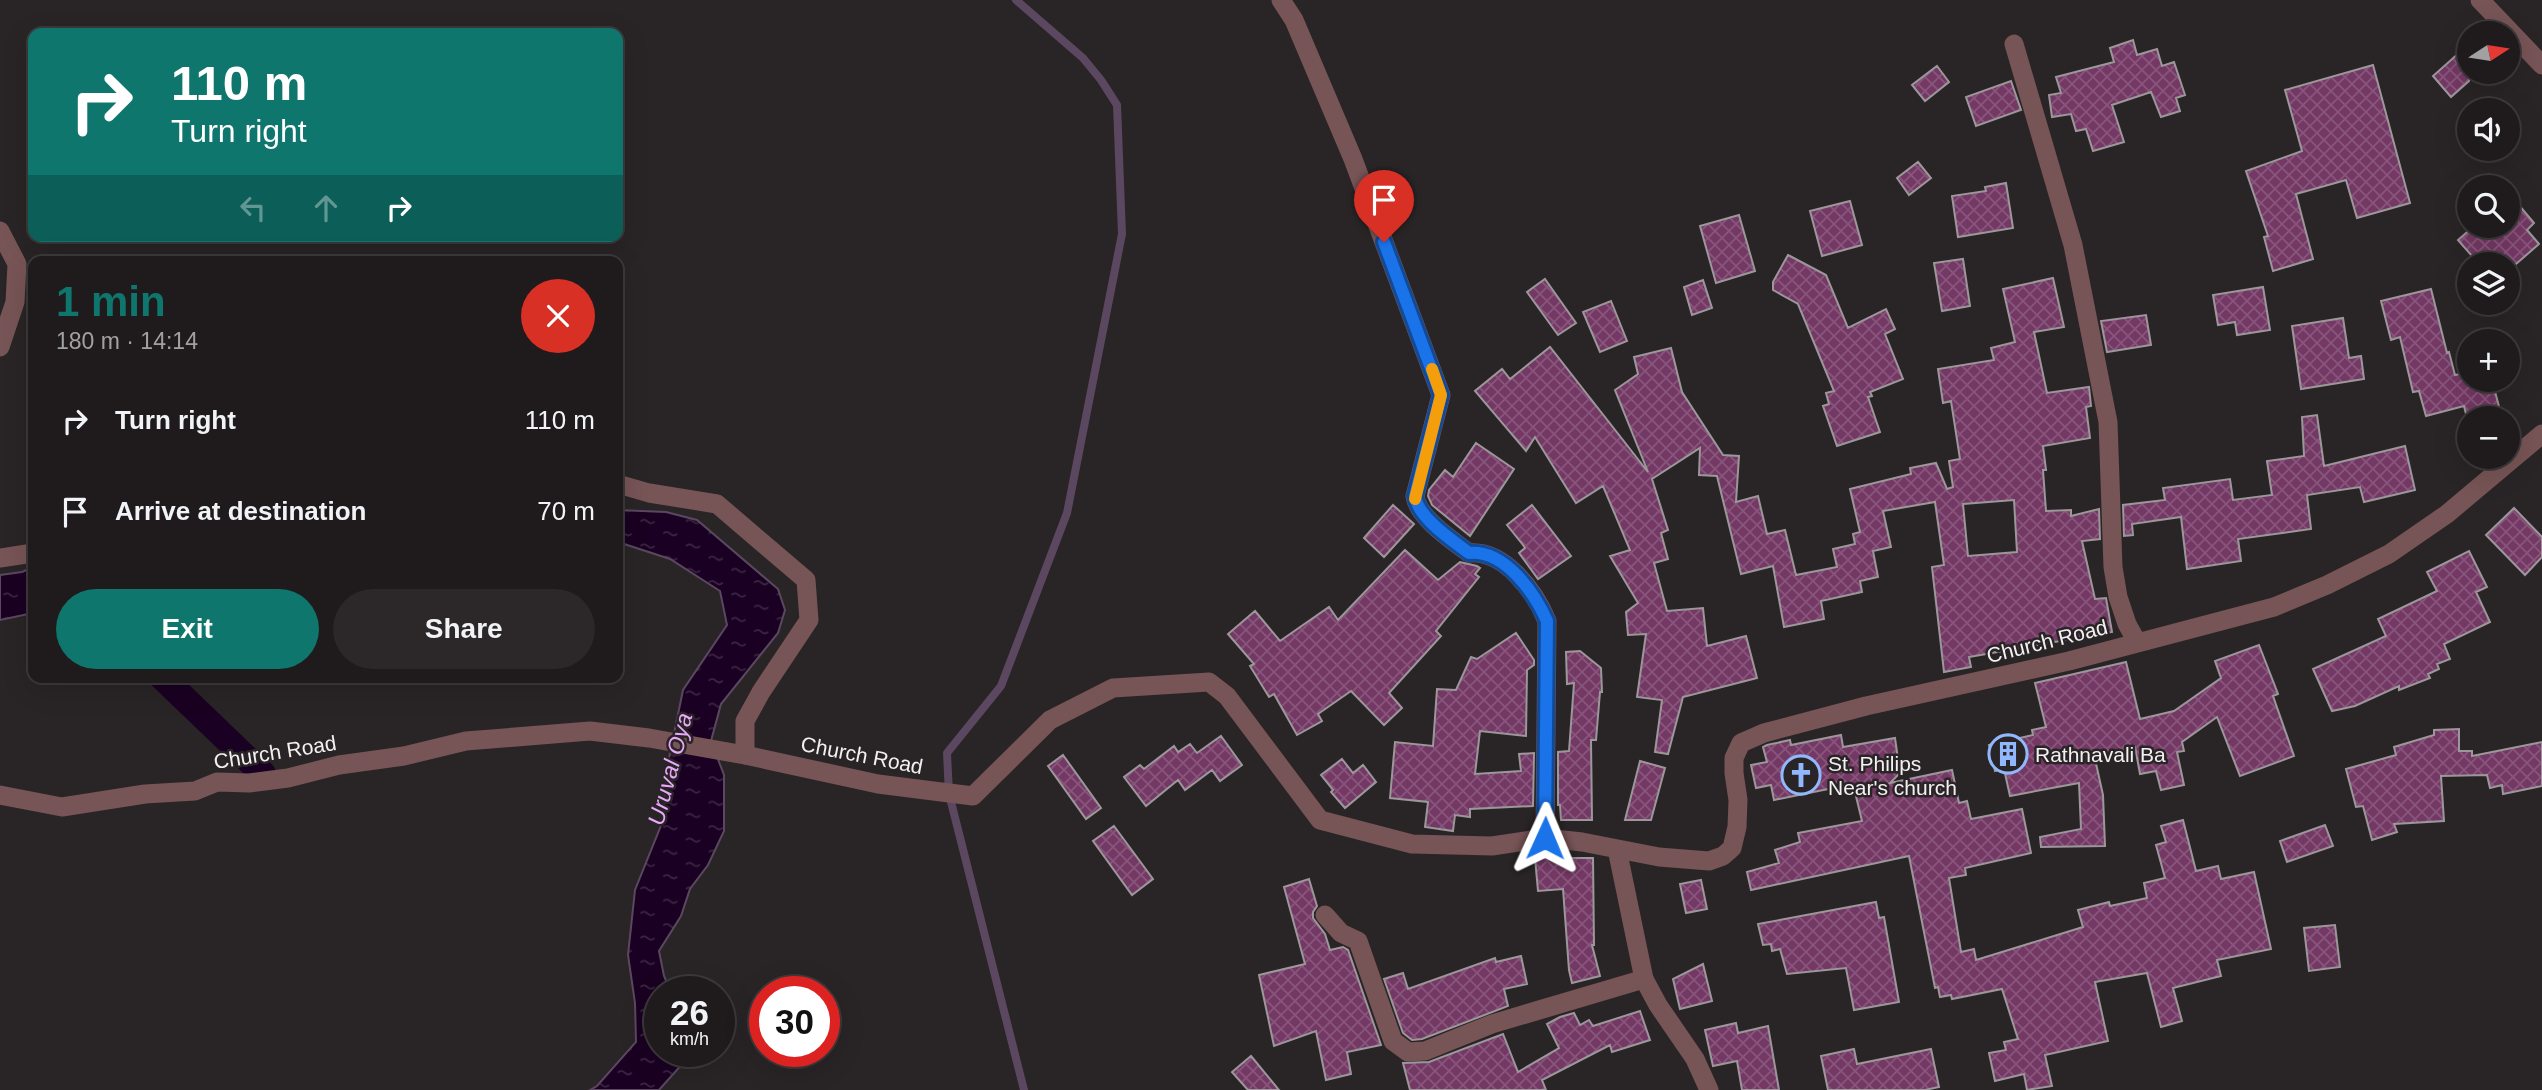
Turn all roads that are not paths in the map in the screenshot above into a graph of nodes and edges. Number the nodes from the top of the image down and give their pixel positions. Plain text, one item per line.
1 (1281, 0) edge
2 (2480, 0) edge
3 (2014, 44) dead end
4 (2542, 65) edge
5 (0, 232) edge
6 (0, 347) edge
7 (2542, 434) edge
8 (623, 485) edge
9 (28, 555) edge
10 (0, 558) edge
11 (2137, 642) junction
12 (745, 755) junction
13 (0, 795) edge
14 (1545, 838) junction
15 (1617, 849) junction
16 (1325, 915) dead end
17 (1644, 979) junction
18 (1709, 1090) edge

1 - 14 street
2 - 4 street
3 - 11 street
5 - 6 street
7 - 11 street, Church Road
8 - 12 street
9 - 10 street
11 - 15 street, Church Road
12 - 13 street, Church Road
12 - 14 street, Church Road
14 - 15 street, Church Road
15 - 17 street
16 - 17 street
17 - 18 street

